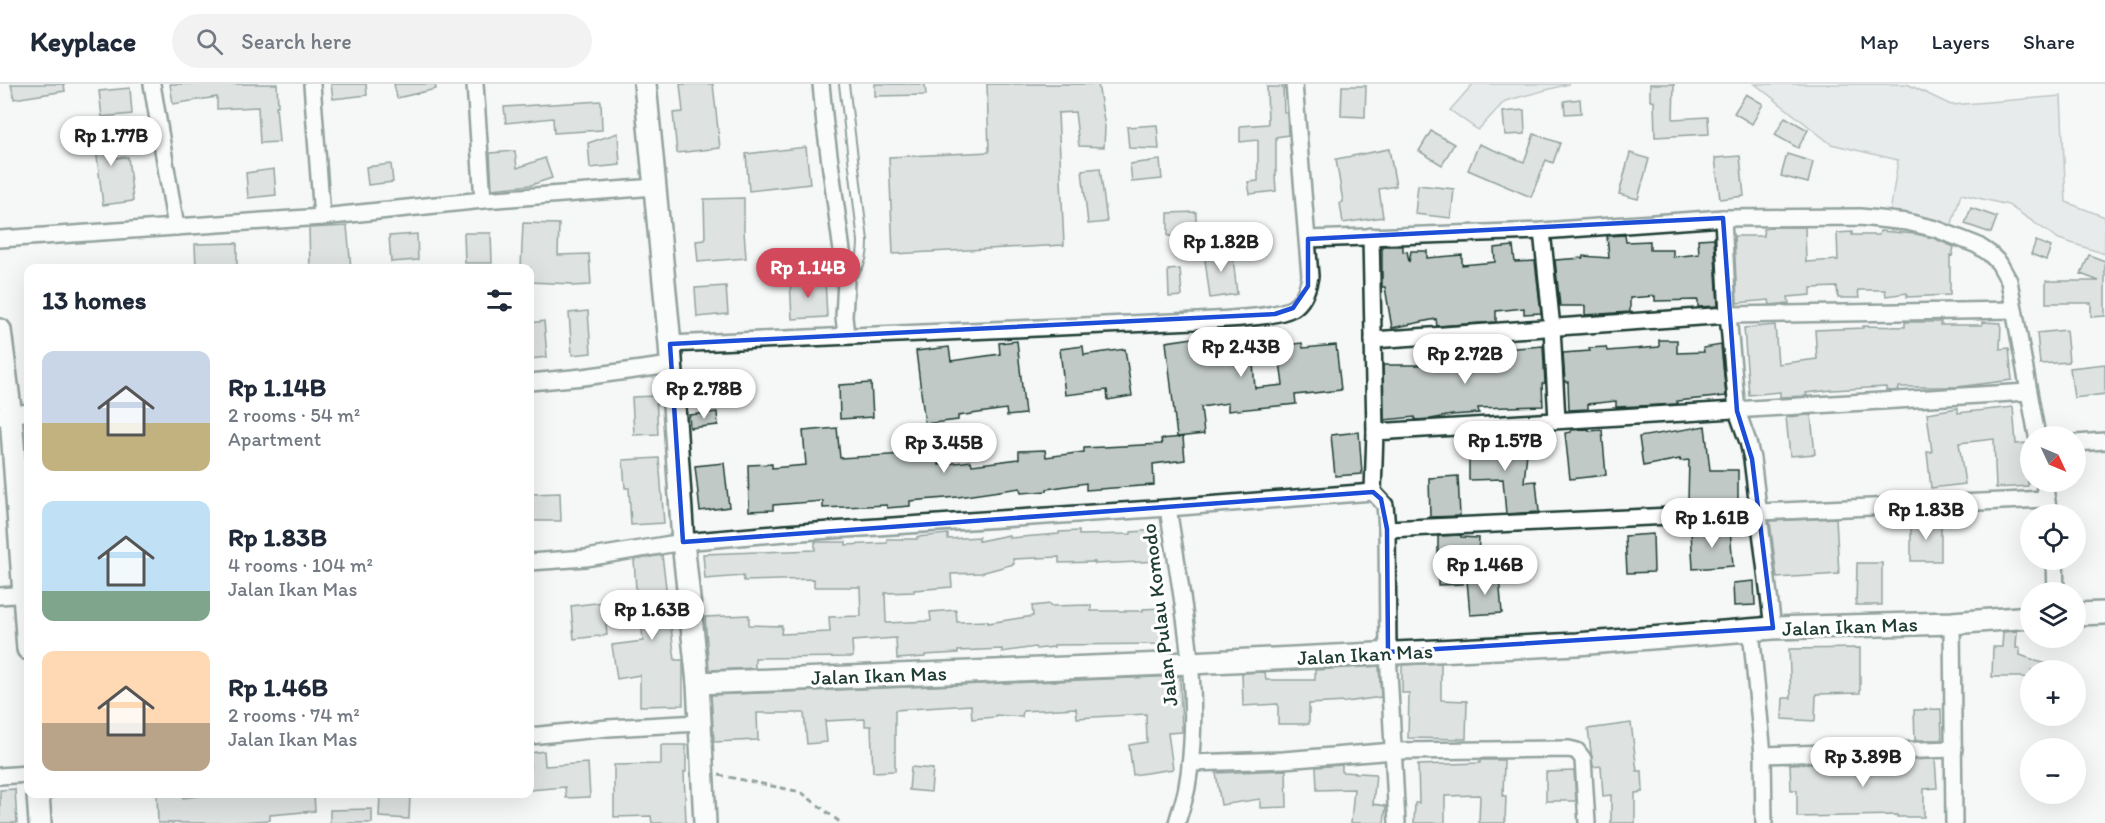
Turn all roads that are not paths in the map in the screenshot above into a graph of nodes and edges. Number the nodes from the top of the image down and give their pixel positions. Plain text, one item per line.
1 (152, 84) edge
2 (312, 84) edge
3 (475, 84) edge
4 (645, 84) edge
5 (821, 84) edge
6 (844, 84) edge
7 (1294, 84) edge
8 (655, 187) junction
9 (483, 200) junction
10 (322, 217) junction
11 (1723, 218) junction
12 (176, 227) junction
13 (1542, 231) junction
14 (1371, 236) junction
15 (0, 239) edge
16 (1308, 239) junction
17 (846, 281) junction
18 (2014, 310) junction
19 (1728, 315) junction
20 (1552, 328) junction
21 (0, 330) edge
22 (846, 335) junction
23 (1373, 340) junction
24 (670, 354) junction
25 (534, 382) edge
26 (2028, 392) junction
27 (1737, 411) junction
28 (13, 415) edge
29 (1557, 420) junction
30 (2035, 426) edge
31 (1375, 432) junction
32 (2105, 441) edge
33 (2086, 442) edge
34 (1373, 492) junction
35 (2045, 492) edge
36 (2046, 499) junction
37 (2047, 504) edge
38 (1168, 508) junction
39 (1758, 511) junction
40 (1387, 528) junction
41 (683, 542) junction
42 (24, 556) edge
43 (534, 562) edge
44 (24, 594) edge
45 (0, 596) edge
46 (2105, 613) edge
47 (2086, 614) edge
48 (2020, 618) edge
49 (1952, 623) junction
50 (1773, 628) junction
51 (1751, 630) junction
52 (1388, 652) junction
53 (1190, 663) junction
54 (698, 683) junction
55 (699, 723) junction
56 (534, 736) edge
57 (1954, 749) junction
58 (1394, 751) junction
59 (1763, 755) junction
60 (1190, 763) junction
61 (24, 774) edge
62 (0, 776) edge
63 (38, 798) edge
64 (40, 823) edge
65 (705, 823) edge
66 (1177, 823) edge
67 (1397, 823) edge
68 (1587, 823) edge
69 (1764, 823) edge
70 (1954, 823) edge

1 - 12 street
2 - 10 street
3 - 9 street
4 - 8 street
5 - 17 street
6 - 17 lane
7 - 16 street
8 - 9 street
8 - 24 street
9 - 10 street
10 - 12 street
11 - 13 street
11 - 18 street
11 - 19 street
12 - 15 street
13 - 14 street
13 - 20 street
14 - 16 street
14 - 23 street
16 - 22 street
17 - 22 street
18 - 19 street
18 - 26 street
19 - 20 street
19 - 27 street
20 - 23 street
20 - 29 street
21 - 28 street
22 - 24 street
23 - 31 street
24 - 25 street
24 - 41 street
26 - 27 street
26 - 30 street
27 - 29 street
27 - 39 street
28 - 42 street
29 - 31 street
31 - 34 street
32 - 33 street
34 - 38 street
34 - 40 street
35 - 36 street
36 - 37 street
36 - 39 street
38 - 41 street
38 - 53 street, Jalan Pulau Komodo
39 - 40 street
39 - 50 street
40 - 52 street
41 - 43 street
41 - 54 street
44 - 45 street
46 - 47 street
48 - 49 street, Jalan Ikan Mas
49 - 50 street, Jalan Ikan Mas
49 - 57 street
50 - 51 street, Jalan Ikan Mas
51 - 52 street, Jalan Ikan Mas
51 - 59 street
52 - 53 street, Jalan Ikan Mas
52 - 58 street
53 - 54 street, Jalan Ikan Mas
53 - 60 street, Jalan Pulau Komodo
54 - 55 street
55 - 56 street
55 - 65 street
57 - 59 street
57 - 70 street
58 - 60 street
58 - 67 street
58 - 68 street
59 - 69 street
60 - 66 street, Jalan Pulau Komodo
61 - 62 street
63 - 64 street

